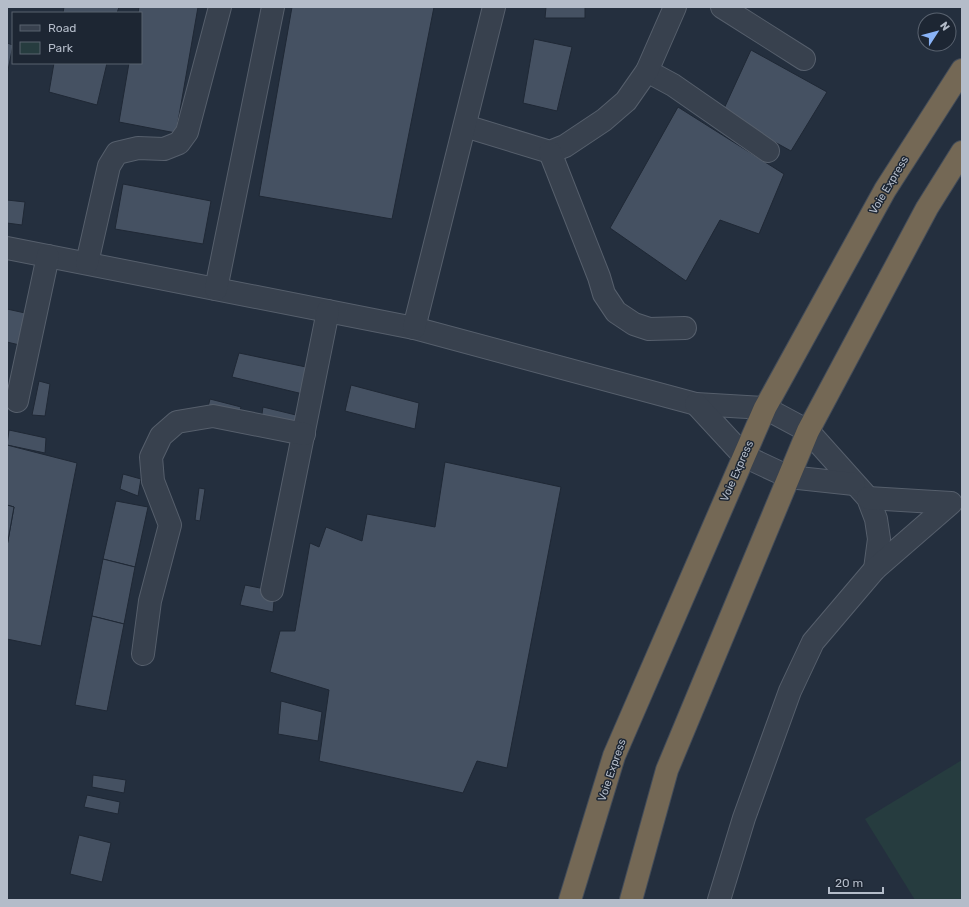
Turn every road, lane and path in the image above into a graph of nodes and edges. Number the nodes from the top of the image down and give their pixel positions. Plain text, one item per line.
1 (220, 7) edge
2 (273, 7) edge
3 (494, 7) edge
4 (675, 7) edge
5 (722, 7) edge
6 (804, 59) dead end
7 (962, 70) edge
8 (647, 71) junction
9 (465, 126) junction
10 (768, 151) dead end
11 (550, 152) junction
12 (962, 152) edge
13 (7, 248) edge
14 (48, 256) junction
15 (87, 264) junction
16 (216, 289) junction
17 (328, 312) junction
18 (414, 328) junction
19 (685, 328) dead end
20 (17, 401) dead end
21 (696, 404) junction
22 (765, 408) junction
23 (808, 431) junction
24 (304, 434) junction
25 (744, 456) junction
26 (789, 477) junction
27 (861, 491) junction
28 (875, 569) junction
29 (272, 590) dead end
30 (142, 654) dead end
31 (570, 900) edge
32 (631, 900) edge
33 (719, 900) edge

1 - 15 street
2 - 16 street
3 - 9 street
4 - 8 street
5 - 6 street
7 - 22 highway, Voie Express
8 - 10 street
8 - 11 street
9 - 11 street
9 - 18 street
11 - 19 street
12 - 23 highway
13 - 14 street
14 - 15 street
14 - 20 street
15 - 16 street
16 - 17 street
17 - 18 street
17 - 24 street
18 - 21 street
21 - 22 street
21 - 25 street
22 - 23 street
22 - 25 highway, Voie Express
23 - 26 highway
23 - 27 street
24 - 29 street
24 - 30 street
25 - 26 street
25 - 31 highway, Voie Express
26 - 27 street
26 - 32 highway
27 - 28 street
27 - 28 street
28 - 33 street

